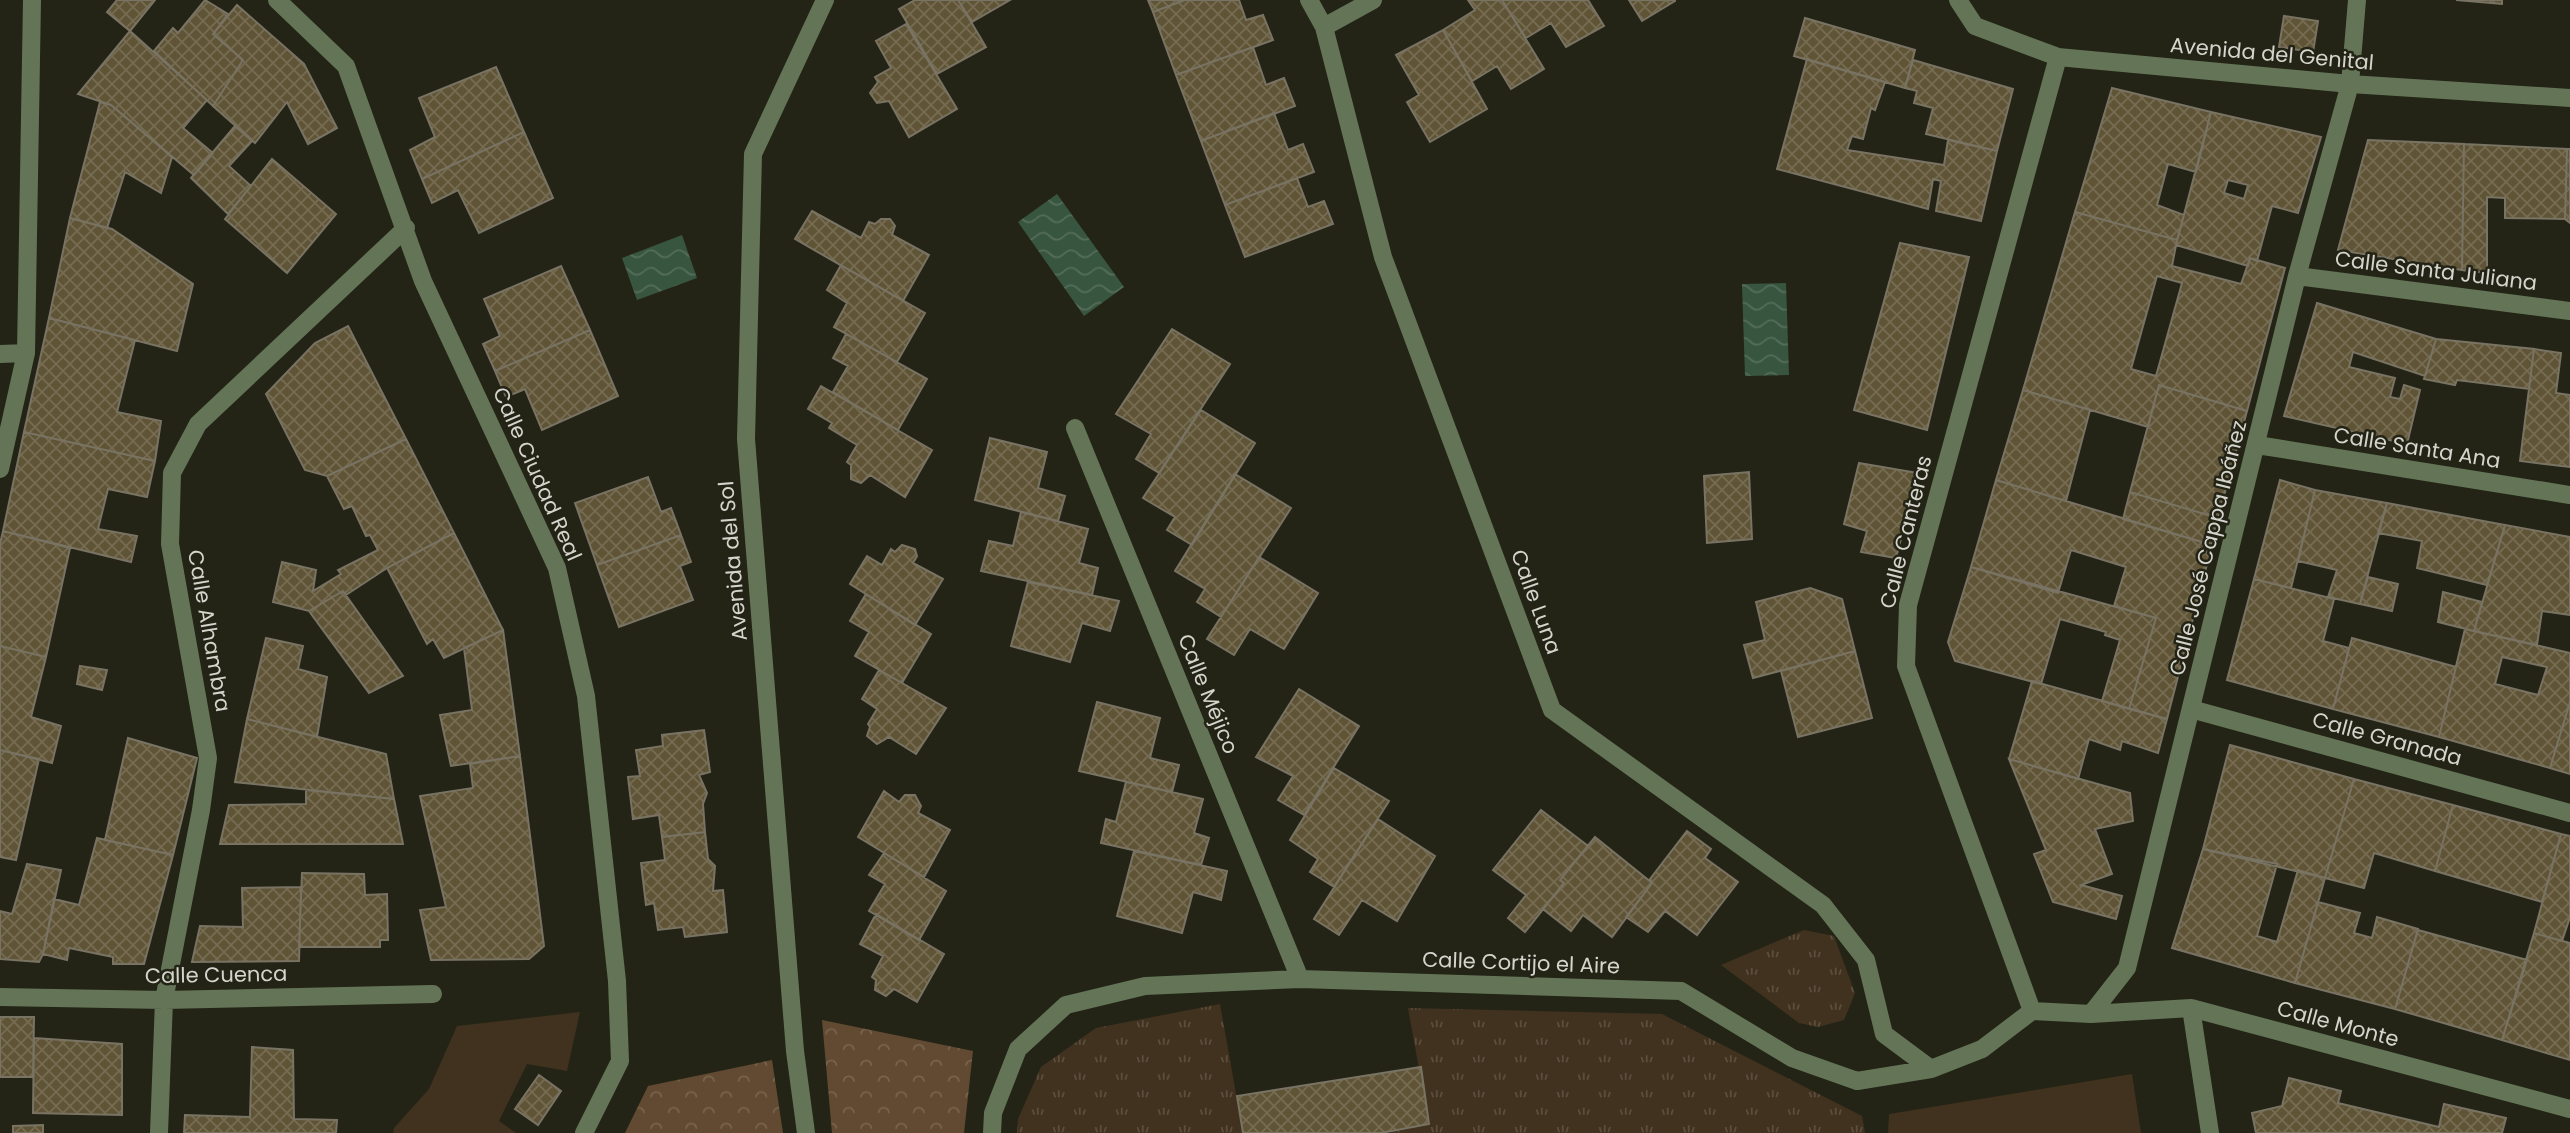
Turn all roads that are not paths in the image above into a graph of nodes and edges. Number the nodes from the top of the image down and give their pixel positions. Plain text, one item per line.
1 (32, 0) edge
2 (277, 0) edge
3 (825, 0) edge
4 (1309, 0) edge
5 (1373, 0) edge
6 (1958, 0) edge
7 (2357, 0) edge
8 (1324, 27) junction
9 (2058, 57) junction
10 (2350, 85) junction
11 (2570, 98) edge
12 (406, 228) junction
13 (2297, 276) junction
14 (2570, 311) edge
15 (26, 353) junction
16 (0, 354) edge
17 (1074, 428) dead end
18 (2257, 446) junction
19 (0, 469) edge
20 (2570, 495) edge
21 (2191, 709) junction
22 (2570, 813) edge
23 (1300, 979) junction
24 (433, 994) dead end
25 (0, 997) edge
26 (164, 1000) junction
27 (2191, 1008) junction
28 (2032, 1010) junction
29 (2091, 1013) junction
30 (1931, 1069) junction
31 (2570, 1110) edge
32 (159, 1133) edge
33 (584, 1133) edge
34 (806, 1133) edge
35 (992, 1133) edge
36 (2210, 1133) edge

1 - 15 street
2 - 12 street, Calle Ciudad Real
3 - 34 street, Avenida del Sol
4 - 8 street, Calle Luna
5 - 8 street
6 - 9 street, Avenida del Genital
7 - 10 street, Calle José Cappa Ibáñez
8 - 30 street, Calle Luna
9 - 10 street, Avenida del Genital
9 - 28 street, Calle Canteras
10 - 11 street, Avenida del Genital
10 - 13 street, Calle José Cappa Ibáñez
12 - 26 street, Calle Alhambra
12 - 33 street, Calle Ciudad Real
13 - 14 street, Calle Santa Juliana
13 - 18 street, Calle José Cappa Ibáñez
15 - 16 street
15 - 19 street
17 - 23 street, Calle Méjico
18 - 20 street, Calle Santa Ana
18 - 21 street, Calle José Cappa Ibáñez
21 - 22 street, Calle Granada
21 - 29 street, Calle José Cappa Ibáñez
23 - 30 street, Calle Cortijo el Aire
23 - 35 street, Calle Cortijo el Aire
24 - 26 street, Calle Cuenca
25 - 26 street, Calle Cuenca
26 - 32 street, Calle Alhambra
27 - 29 street, Calle Monte
27 - 31 street, Calle Monte
27 - 36 street
28 - 29 street
28 - 30 street, Calle Cortijo el Aire

